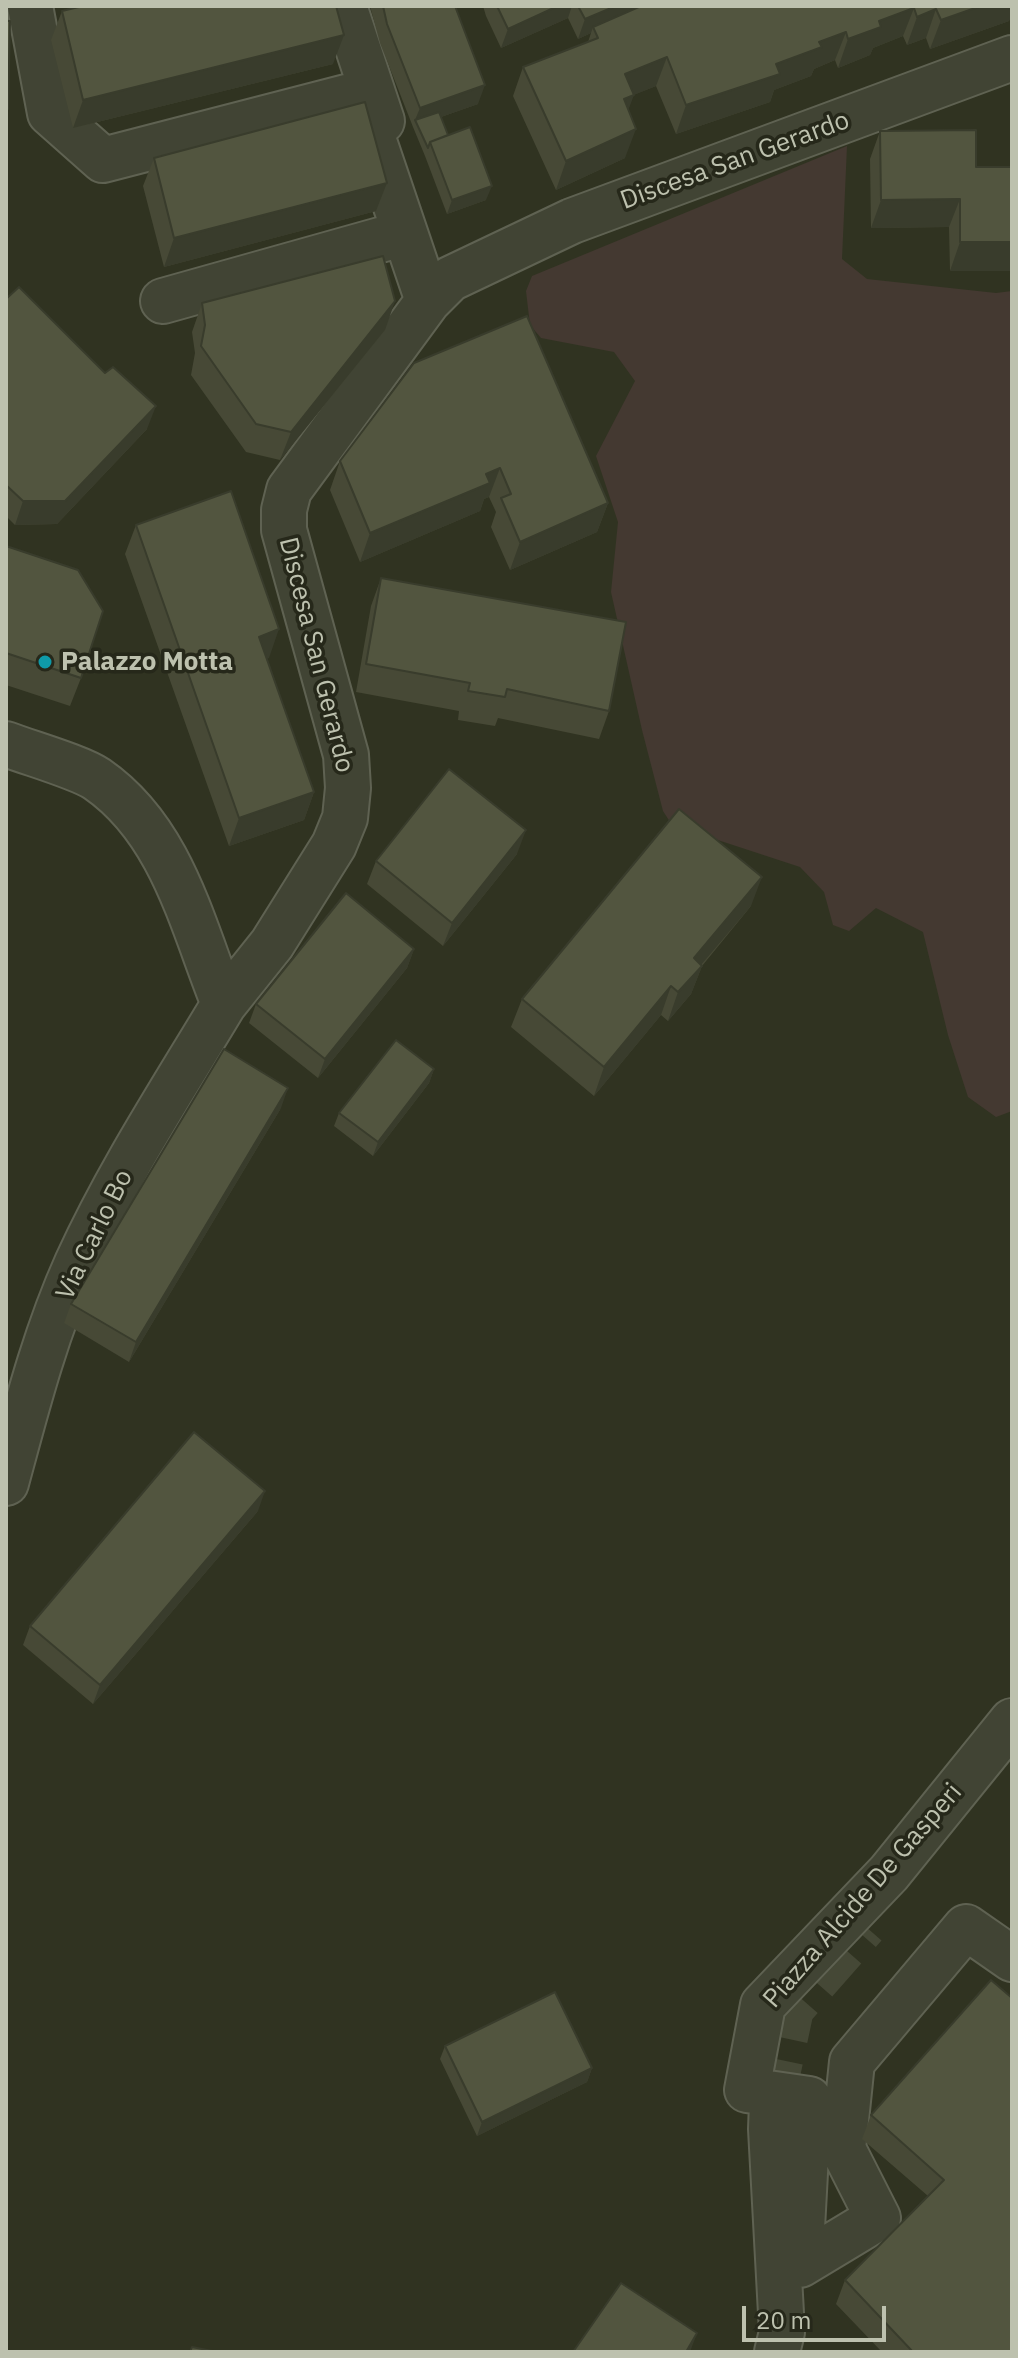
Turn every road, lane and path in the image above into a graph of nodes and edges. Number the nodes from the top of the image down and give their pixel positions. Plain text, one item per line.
1 (30, 6) edge
2 (344, 6) edge
3 (1012, 58) edge
4 (405, 233) junction
5 (433, 296) junction
6 (163, 301) dead end
7 (6, 744) edge
8 (224, 1004) junction
9 (6, 1483) edge
10 (1012, 1721) edge
11 (1012, 1959) edge
12 (772, 2103) tunnel mouth
13 (777, 2352) edge

1 - 4 street
2 - 5 street
3 - 5 street, Discesa San Gerardo
4 - 5 street
4 - 6 street
5 - 8 street, Discesa San Gerardo
7 - 8 street
8 - 9 street, Via Carlo Bo
10 - 11 street, Piazza Alcide De Gasperi
12 - 13 street

